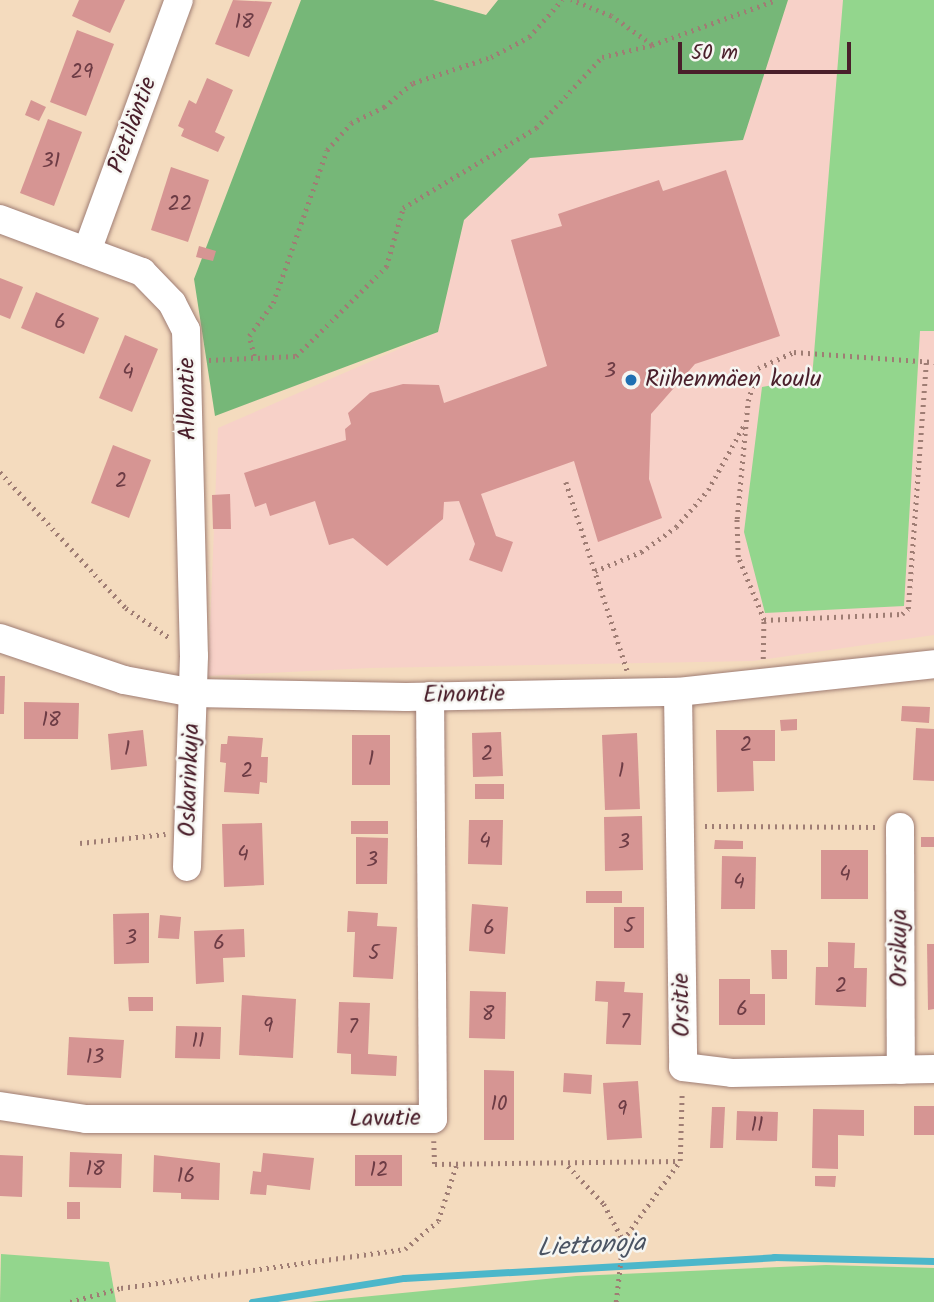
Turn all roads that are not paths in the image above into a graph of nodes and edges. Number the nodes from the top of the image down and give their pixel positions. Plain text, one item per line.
1 (179, 0) edge
2 (0, 219) edge
3 (87, 251) junction
4 (0, 638) edge
5 (934, 664) edge
6 (678, 692) junction
7 (194, 693) junction
8 (430, 696) junction
9 (900, 827) road end
10 (187, 867) dead end
11 (934, 1069) edge
12 (901, 1070) junction
13 (0, 1106) edge

1 - 3 street, Pietiläntie
2 - 3 street, Alhontie
3 - 7 street, Alhontie
4 - 7 street, Einontie
5 - 6 street, Einontie
6 - 8 street, Einontie
6 - 12 street, Orsitie
7 - 8 street, Einontie
7 - 10 street, Oskarinkuja
8 - 13 street, Lavutie
9 - 12 street, Orsikuja
11 - 12 street, Orsitie

